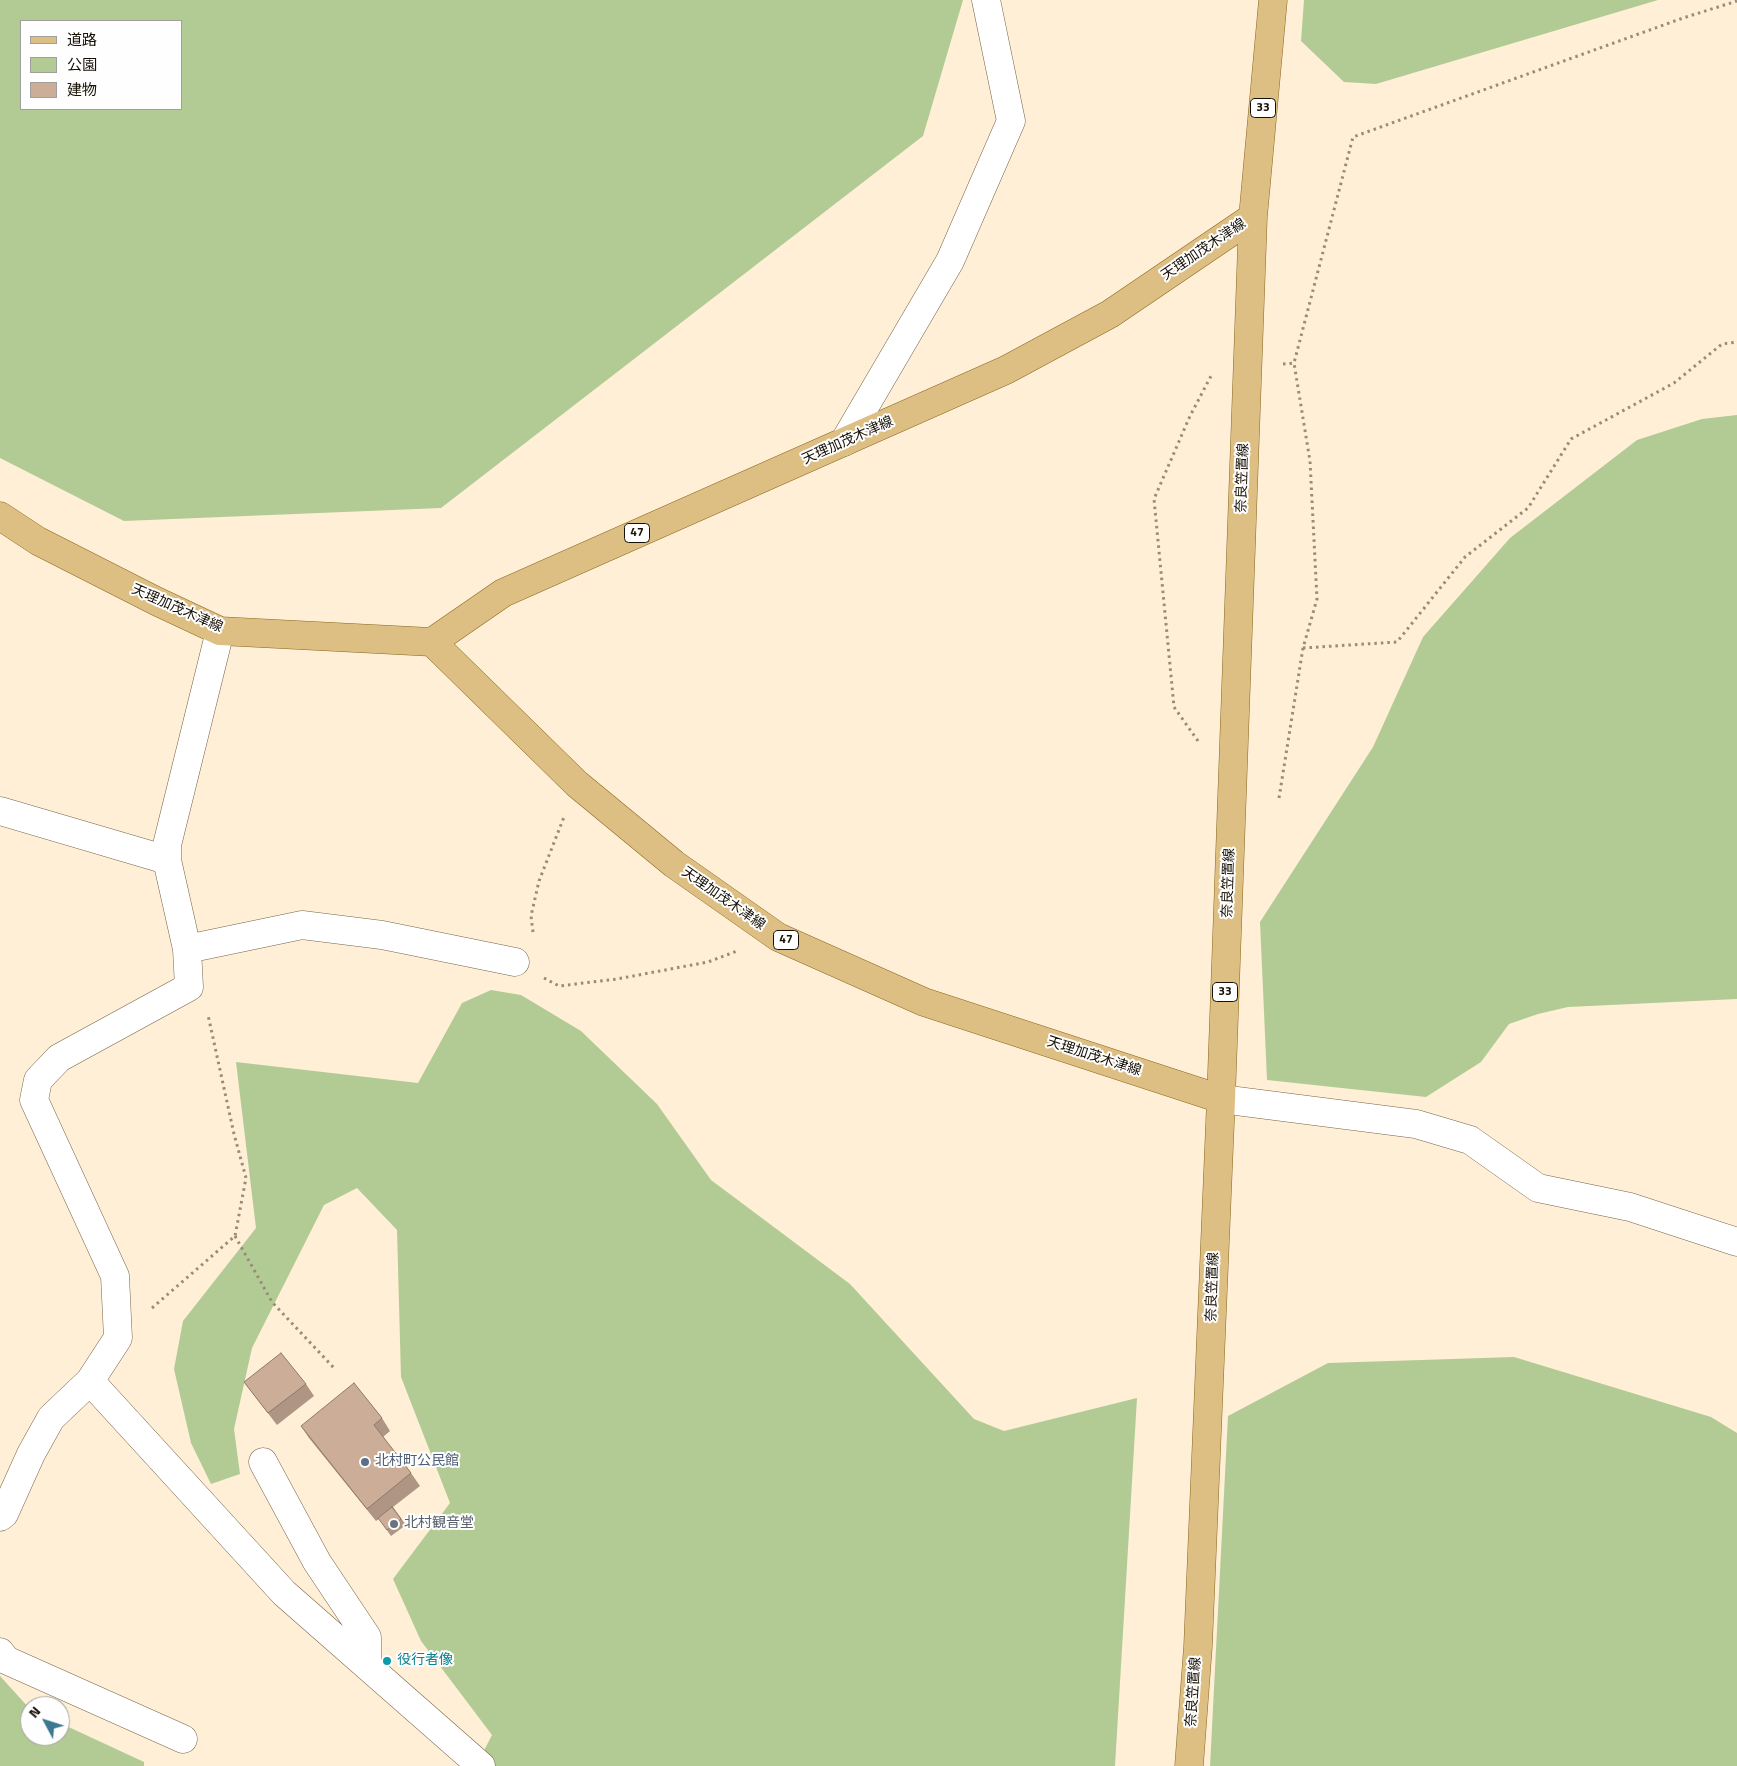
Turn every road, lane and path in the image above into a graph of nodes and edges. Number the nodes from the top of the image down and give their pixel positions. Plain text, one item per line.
1 (986, 0) edge
2 (1273, 0) edge
3 (1737, 1) edge
4 (1252, 217) junction
5 (1737, 342) edge
6 (1294, 363) junction
7 (1247, 367) junction
8 (1213, 373) dead end
9 (844, 442) junction
10 (0, 516) edge
11 (220, 631) junction
12 (432, 642) junction
13 (1303, 648) junction
14 (577, 784) junction
15 (1232, 788) junction
16 (1279, 798) dead end
17 (0, 811) edge
18 (168, 860) junction
19 (534, 936) dead end
20 (778, 937) junction
21 (187, 949) junction
22 (515, 962) joint
23 (189, 987) junction
24 (1221, 1098) junction
25 (235, 1236) junction
26 (1737, 1242) edge
27 (118, 1338) junction
28 (334, 1368) dead end
29 (90, 1381) junction
30 (264, 1462) dead end
31 (0, 1517) edge
32 (0, 1652) edge
33 (367, 1665) junction
34 (184, 1739) dead end
35 (481, 1766) edge
36 (1189, 1766) edge

1 - 9 street
2 - 4 main road, 奈良笠置線 / 33
3 - 6 path
4 - 7 main road, 奈良笠置線 / 33
4 - 9 main road, 天理加茂木津線 / 47
5 - 13 path
6 - 7 path
6 - 13 path
7 - 15 main road, 奈良笠置線 / 33
8 - 15 path
9 - 12 main road, 天理加茂木津線 / 47
10 - 11 main road, 天理加茂木津線
11 - 12 main road, 天理加茂木津線
11 - 18 street
12 - 14 main road, 天理加茂木津線 / 47
13 - 16 path
14 - 19 path
14 - 20 main road, 天理加茂木津線 / 47
15 - 24 main road, 奈良笠置線 / 33
17 - 18 street
18 - 21 street
20 - 22 path
20 - 24 main road, 天理加茂木津線 / 47
21 - 22 street
21 - 23 street
23 - 25 path
23 - 27 street
24 - 26 street
24 - 36 main road, 奈良笠置線 / 33
25 - 27 path
25 - 28 path
27 - 29 street
29 - 31 street
29 - 33 street
30 - 33 street
32 - 34 street
33 - 35 street

